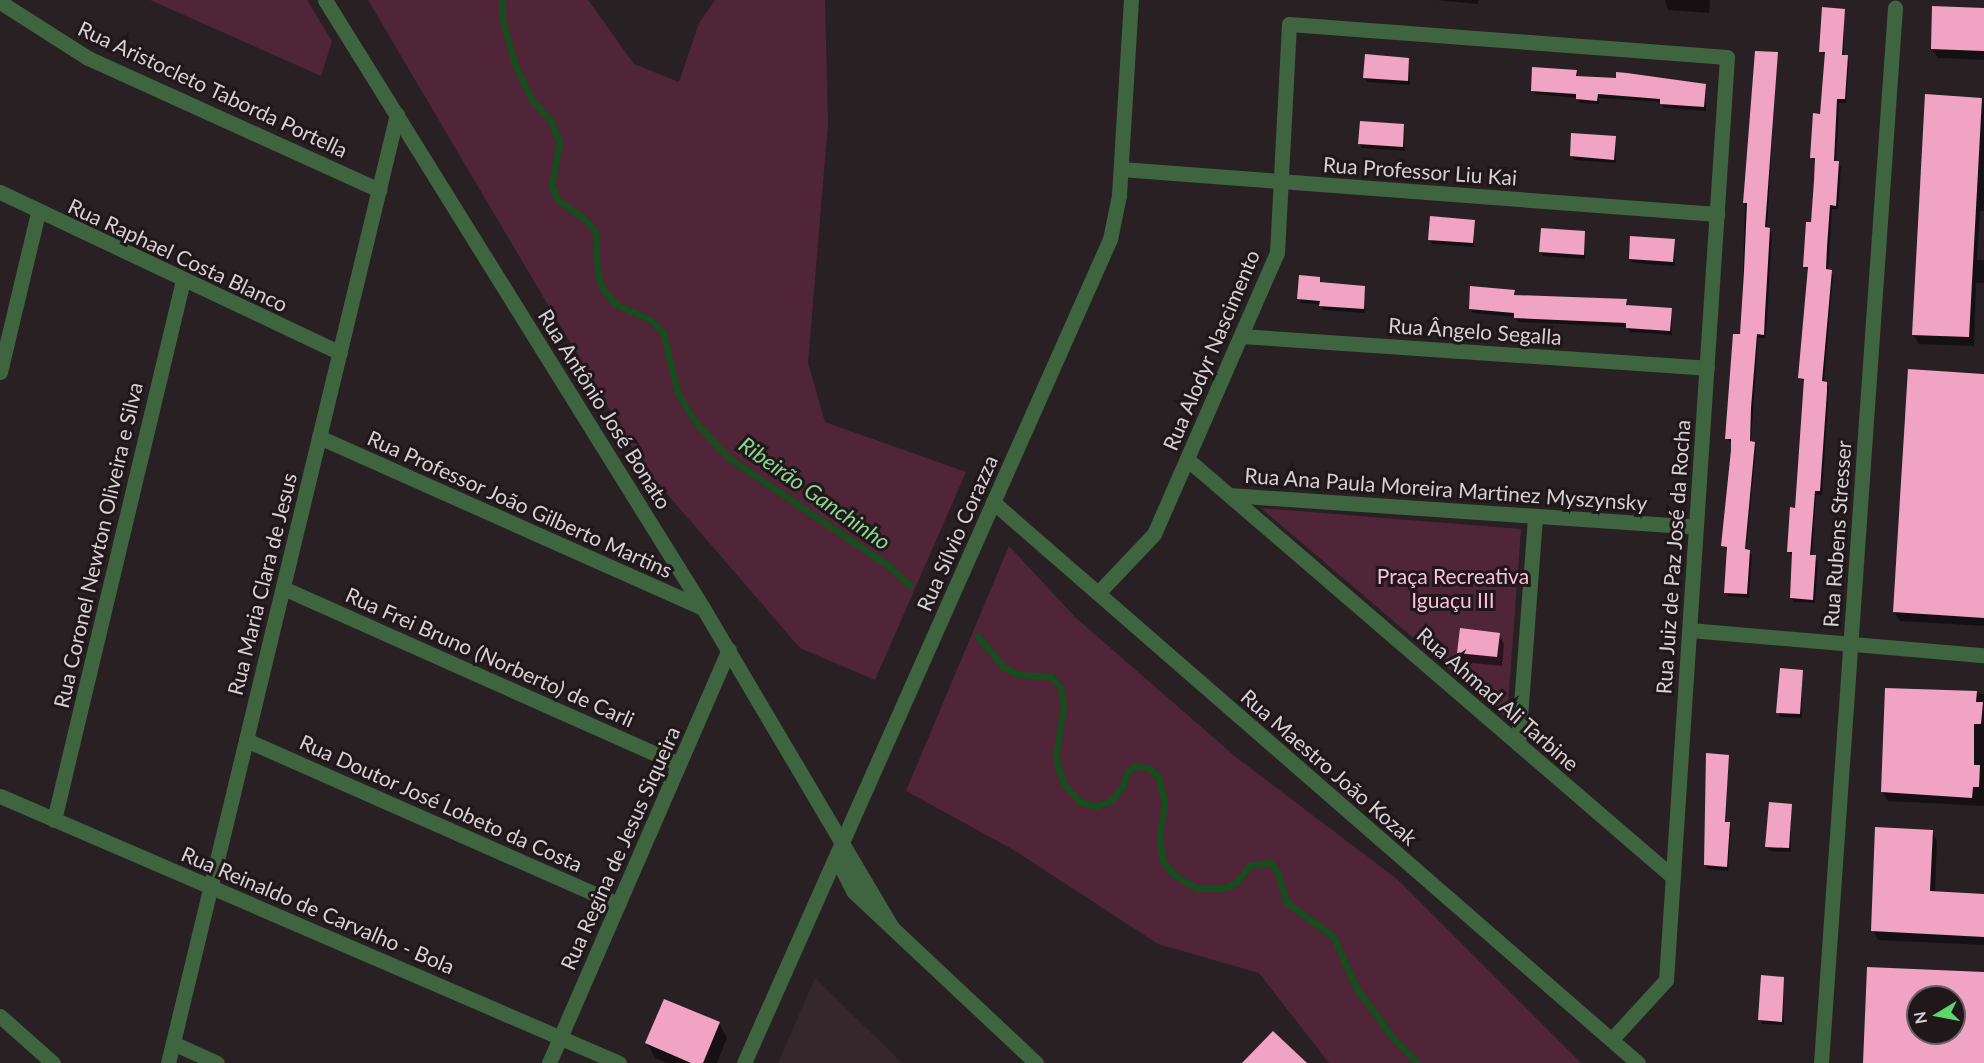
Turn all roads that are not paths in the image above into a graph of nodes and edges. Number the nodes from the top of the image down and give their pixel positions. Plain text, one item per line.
1 (326, 0) edge
2 (1131, 0) edge
3 (0, 2) edge
4 (1895, 8) dead end
5 (1289, 24) joint
6 (397, 114) junction
7 (1121, 169) junction
8 (1281, 181) junction
9 (379, 190) junction
10 (0, 192) edge
11 (38, 213) junction
12 (1717, 214) junction
13 (183, 280) junction
14 (1241, 336) junction
15 (340, 353) junction
16 (1707, 368) junction
17 (0, 372) edge
18 (319, 437) junction
19 (1187, 459) junction
20 (1229, 495) junction
21 (993, 502) junction
22 (1535, 516) junction
23 (1696, 527) junction
24 (283, 588) junction
25 (1098, 593) junction
26 (703, 608) junction
27 (1689, 630) junction
28 (1850, 644) junction
29 (729, 650) junction
30 (1984, 655) edge
31 (246, 740) junction
32 (1518, 744) junction
33 (680, 764) junction
34 (0, 796) edge
35 (54, 819) junction
36 (841, 845) junction
37 (1673, 877) junction
38 (211, 886) junction
39 (618, 904) junction
40 (0, 1016) edge
41 (560, 1038) junction
42 (1611, 1040) junction
43 (173, 1043) junction
44 (53, 1063) edge
45 (168, 1063) edge
46 (217, 1063) edge
47 (549, 1063) edge
48 (619, 1063) edge
49 (744, 1063) edge
50 (1036, 1063) edge
51 (1638, 1063) edge
52 (1821, 1063) edge

1 - 6 street, Rua Antônio José Bonato
2 - 7 street, Rua Sílvio Corazza
3 - 9 street, Rua Aristocleto Taborda Portella
4 - 28 street, Rua Rubens Stresser
5 - 8 street, Rua Alodyr Nascimento
5 - 12 street, Rua Juiz de Paz José da Rocha
6 - 9 street, Rua Maria Clara de Jesus
6 - 26 street, Rua Antônio José Bonato
7 - 8 street, Rua Professor Liu Kai
7 - 21 street, Rua Sílvio Corazza
8 - 12 street, Rua Professor Liu Kai
8 - 14 street, Rua Alodyr Nascimento
9 - 15 street, Rua Maria Clara de Jesus
10 - 11 street, Rua Raphael Costa Blanco
11 - 13 street, Rua Raphael Costa Blanco
11 - 17 street
12 - 16 street, Rua Juiz de Paz José da Rocha
13 - 15 street, Rua Raphael Costa Blanco
13 - 35 street, Rua Coronel Newton Oliveira e Silva
14 - 16 street, Rua Ângelo Segalla
14 - 19 street, Rua Alodyr Nascimento
15 - 18 street, Rua Maria Clara de Jesus
16 - 23 street, Rua Juiz de Paz José da Rocha
18 - 24 street, Rua Maria Clara de Jesus
18 - 26 street, Rua Professor João Gilberto Martins
19 - 20 street, Rua Ahmad Ali Tarbine
19 - 25 street, Rua Alodyr Nascimento
20 - 22 street, Rua Ana Paula Moreira Martinez Myszynsky
20 - 32 street, Rua Ahmad Ali Tarbine
21 - 25 street, Rua Maestro João Kozak
21 - 36 street, Rua Sílvio Corazza
22 - 23 street, Rua Ana Paula Moreira Martinez Myszynsky
22 - 32 street
23 - 27 street, Rua Juiz de Paz José da Rocha
24 - 31 street, Rua Maria Clara de Jesus
24 - 33 street, Rua Frei Bruno (Norberto) de Carli
25 - 42 street, Rua Maestro João Kozak
26 - 29 street, Rua Antônio José Bonato
27 - 28 street
27 - 37 street, Rua Juiz de Paz José da Rocha
28 - 30 street
28 - 52 street, Rua Rubens Stresser
29 - 33 street, Rua Regina de Jesus Siqueira
29 - 36 street, Rua Antônio José Bonato
31 - 38 street, Rua Maria Clara de Jesus
31 - 39 street, Rua Doutor José Lobeto da Costa
32 - 37 street, Rua Ahmad Ali Tarbine
33 - 39 street, Rua Regina de Jesus Siqueira
34 - 35 street, Rua Reinaldo de Carvalho - Bola
35 - 38 street, Rua Reinaldo de Carvalho - Bola
36 - 49 street, Rua Sílvio Corazza
36 - 50 street, Rua Antônio José Bonato
37 - 42 street, Rua Juiz de Paz José da Rocha
38 - 41 street, Rua Reinaldo de Carvalho - Bola
38 - 43 street, Rua Maria Clara de Jesus
39 - 41 street, Rua Regina de Jesus Siqueira
40 - 44 street
41 - 47 street, Rua Regina de Jesus Siqueira
41 - 48 street, Rua Reinaldo de Carvalho - Bola
42 - 51 street, Rua Maestro João Kozak
43 - 45 street, Rua Maria Clara de Jesus
43 - 46 street

